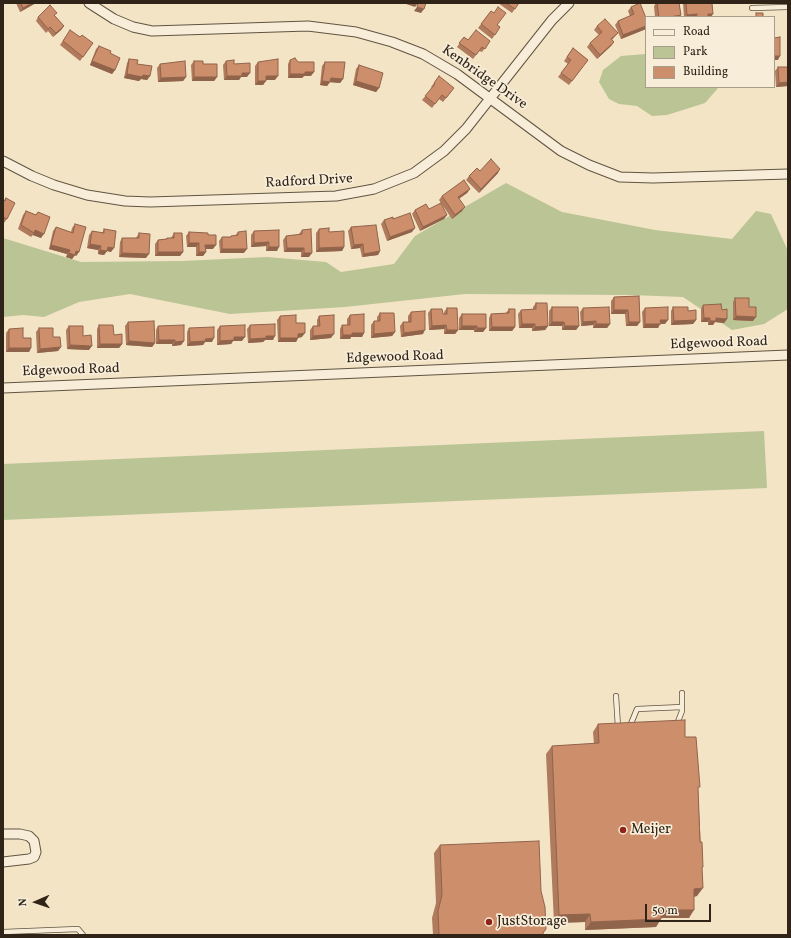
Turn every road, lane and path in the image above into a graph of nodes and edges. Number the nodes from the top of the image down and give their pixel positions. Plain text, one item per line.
1 (89, 3) edge
2 (568, 3) edge
3 (788, 7) edge
4 (752, 8) dead end
5 (491, 98) junction
6 (3, 161) edge
7 (788, 174) edge
8 (788, 355) edge
9 (3, 388) edge
10 (682, 693) dead end
11 (616, 696) dead end
12 (682, 707) junction
13 (669, 724) edge
14 (630, 726) junction
15 (638, 726) edge
16 (3, 834) edge
17 (3, 862) edge
18 (3, 932) edge
19 (60, 932) edge
20 (31, 933) edge
21 (83, 935) edge

1 - 5 street, Kenbridge Drive
2 - 5 street, Radford Drive
3 - 4 lane
5 - 6 street, Radford Drive
5 - 7 street, Kenbridge Drive
8 - 9 street, Edgewood Road
10 - 12 lane
11 - 14 lane
12 - 13 lane
12 - 14 lane
14 - 15 lane
16 - 17 street
18 - 20 lane
19 - 20 lane
19 - 21 lane

